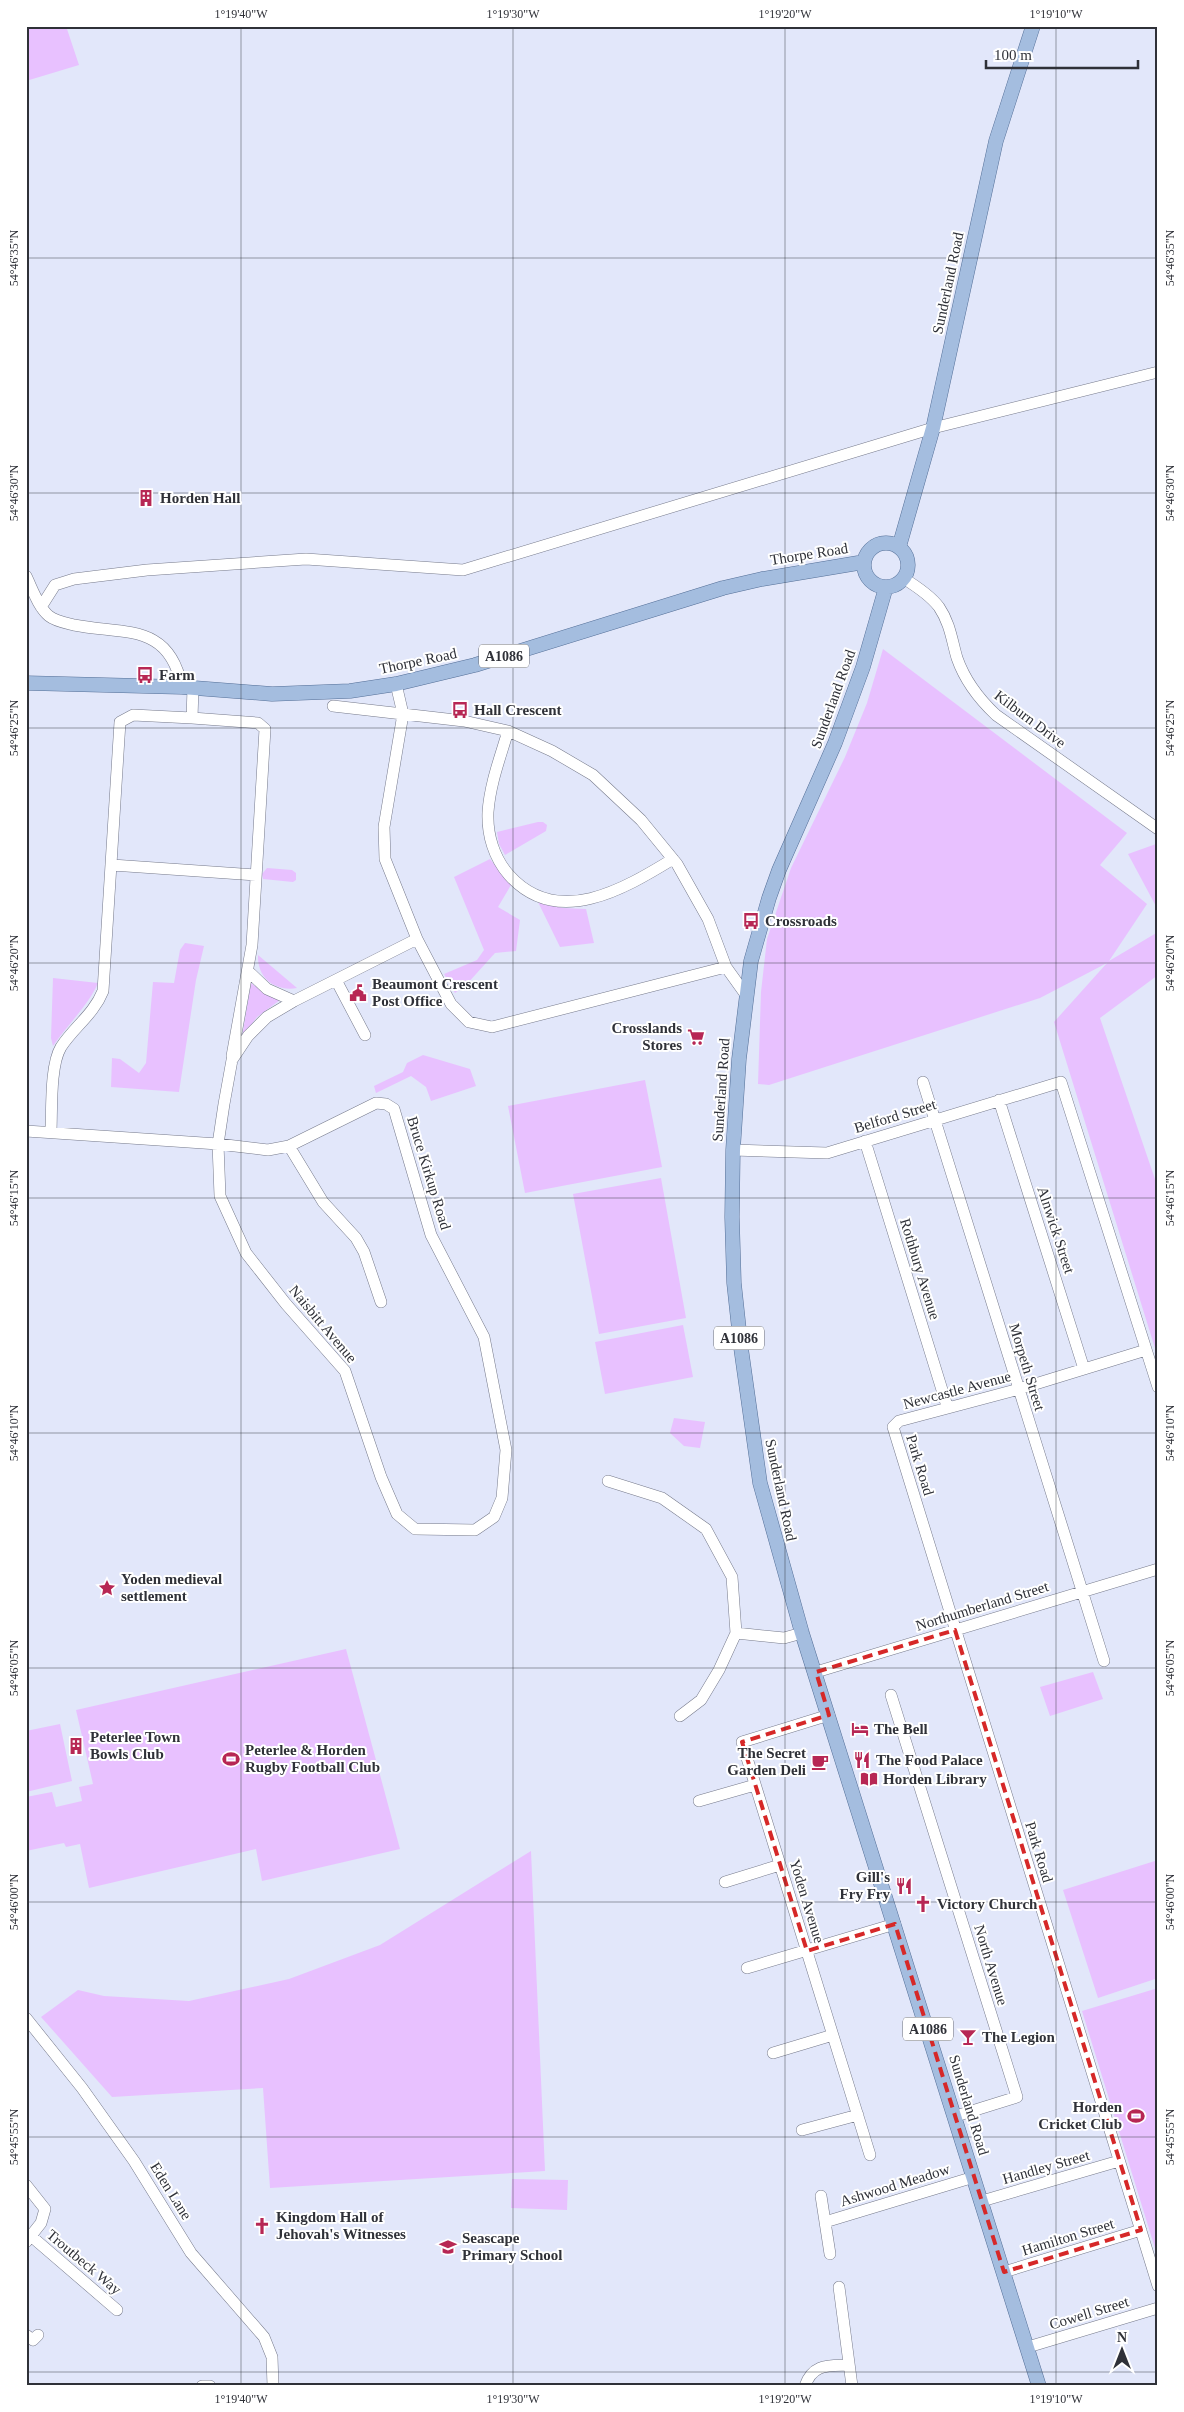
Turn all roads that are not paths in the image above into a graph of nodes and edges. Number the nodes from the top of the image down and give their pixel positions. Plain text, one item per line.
1 (1033, 26) edge
2 (1158, 372) edge
3 (933, 428) junction
4 (899, 547) junction
5 (864, 562) junction
6 (26, 576) edge
7 (903, 578) junction
8 (886, 587) junction
9 (41, 607) junction
10 (26, 683) edge
11 (396, 684) junction
12 (188, 688) junction
13 (333, 706) dead end
14 (403, 714) junction
15 (192, 718) junction
16 (508, 731) junction
17 (1158, 830) edge
18 (673, 859) junction
19 (112, 865) junction
20 (256, 875) junction
21 (417, 939) junction
22 (726, 967) junction
23 (248, 971) junction
24 (336, 980) junction
25 (746, 995) junction
26 (294, 1002) junction
27 (365, 1035) dead end
28 (232, 1060) junction
29 (923, 1082) dead end
30 (999, 1100) junction
31 (934, 1120) junction
32 (26, 1131) edge
33 (51, 1131) junction
34 (865, 1141) junction
35 (218, 1144) junction
36 (289, 1146) junction
37 (733, 1150) junction
38 (381, 1302) dead end
39 (1146, 1350) junction
40 (1084, 1369) junction
41 (1158, 1387) edge
42 (1019, 1389) junction
43 (947, 1406) junction
44 (893, 1427) joint
45 (608, 1481) dead end
46 (494, 1517) joint
47 (1158, 1569) edge
48 (1082, 1592) junction
49 (955, 1630) junction
50 (736, 1634) junction
51 (802, 1634) junction
52 (1104, 1661) dead end
53 (816, 1672) junction
54 (891, 1695) dead end
55 (829, 1715) junction
56 (680, 1716) dead end
57 (755, 1785) junction
58 (699, 1801) dead end
59 (780, 1865) junction
60 (725, 1882) dead end
61 (895, 1924) junction
62 (807, 1951) junction
63 (748, 1968) dead end
64 (26, 2018) edge
65 (833, 2035) junction
66 (773, 2053) dead end
67 (858, 2115) junction
68 (956, 2116) junction
69 (802, 2130) dead end
70 (870, 2156) dead end
71 (1119, 2161) junction
72 (974, 2177) junction
73 (26, 2185) edge
74 (821, 2196) dead end
75 (982, 2201) junction
76 (825, 2222) junction
77 (1141, 2230) junction
78 (28, 2239) edge
79 (830, 2254) dead end
80 (1004, 2272) junction
81 (1158, 2286) edge
82 (838, 2287) dead end
83 (1158, 2308) edge
84 (118, 2310) dead end
85 (1028, 2347) junction
86 (849, 2364) junction
87 (202, 2386) edge
88 (210, 2386) edge
89 (273, 2386) edge
90 (805, 2386) edge
91 (852, 2386) edge
92 (1039, 2386) edge

1 - 3 main road, Sunderland Road
2 - 3 street
3 - 4 main road, Sunderland Road
3 - 9 street
4 - 5 main road
4 - 7 main road
5 - 8 main road
5 - 11 main road, Thorpe Road / A1086
6 - 9 street
7 - 8 main road
7 - 17 street, Kilburn Drive
8 - 25 main road, Sunderland Road / A1086
9 - 12 street
10 - 12 main road, Thorpe Road / A1086
11 - 12 main road, Thorpe Road / A1086
11 - 14 street
12 - 15 street
13 - 14 street
14 - 16 street
14 - 21 street
15 - 19 street
15 - 20 street
16 - 18 street
16 - 18 street
18 - 22 street
19 - 20 street
19 - 33 street
20 - 23 street
21 - 22 street
21 - 24 street
22 - 25 street
23 - 26 street
23 - 28 street
24 - 26 street
24 - 27 street
25 - 37 main road, Sunderland Road / A1086
26 - 28 street
28 - 35 street
29 - 31 street, Morpeth Street
30 - 31 street, Belford Street
30 - 39 street, Belford Street
30 - 40 street, Alnwick Street
31 - 34 street, Belford Street
31 - 42 street, Morpeth Street
32 - 33 street, Bruce Kirkup Road
33 - 35 street, Bruce Kirkup Road
34 - 37 street, Belford Street
34 - 43 street, Rothbury Avenue
35 - 36 street, Bruce Kirkup Road
35 - 46 street, Naisbitt Avenue
36 - 38 street
36 - 46 street, Bruce Kirkup Road
37 - 51 main road, Sunderland Road / A1086
39 - 40 street, Newcastle Avenue
39 - 41 street
40 - 42 street, Newcastle Avenue
42 - 43 street, Newcastle Avenue
42 - 48 street, Morpeth Street
43 - 44 street, Newcastle Avenue
44 - 49 street, Park Road
45 - 50 street
47 - 48 street, Northumberland Street
48 - 49 street, Northumberland Street
48 - 52 street, Morpeth Street
49 - 53 street, Northumberland Street
49 - 71 street, Park Road
50 - 51 street
50 - 56 street
51 - 53 main road, Sunderland Road / A1086
53 - 55 main road, Sunderland Road / A1086
54 - 68 street, North Avenue
55 - 57 street, Yoden Avenue
55 - 61 main road, Sunderland Road / A1086
57 - 58 street
57 - 59 street, Yoden Avenue
59 - 60 street
59 - 62 street, Yoden Avenue
61 - 62 street
61 - 68 main road, Sunderland Road / A1086
62 - 63 street
62 - 65 street, Yoden Avenue
64 - 89 street, Eden Lane
65 - 66 street
65 - 67 street, Yoden Avenue
67 - 69 street
67 - 70 street, Yoden Avenue
68 - 72 main road, Sunderland Road / A1086
71 - 75 street, Handley Street
71 - 77 street, Park Road
72 - 75 main road, Sunderland Road / A1086
72 - 76 street, Ashwood Meadow
73 - 78 street
74 - 76 street, Ashwood Meadow
75 - 80 main road, Sunderland Road / A1086
76 - 79 street, Ashwood Meadow
77 - 80 street, Hamilton Street
77 - 81 street, Park Road
78 - 84 street, Troutbeck Way
80 - 85 main road, Sunderland Road / A1086
82 - 86 street
83 - 85 street, Cowell Street
85 - 92 main road, Sunderland Road / A1086
86 - 90 street
86 - 91 street
87 - 88 street

